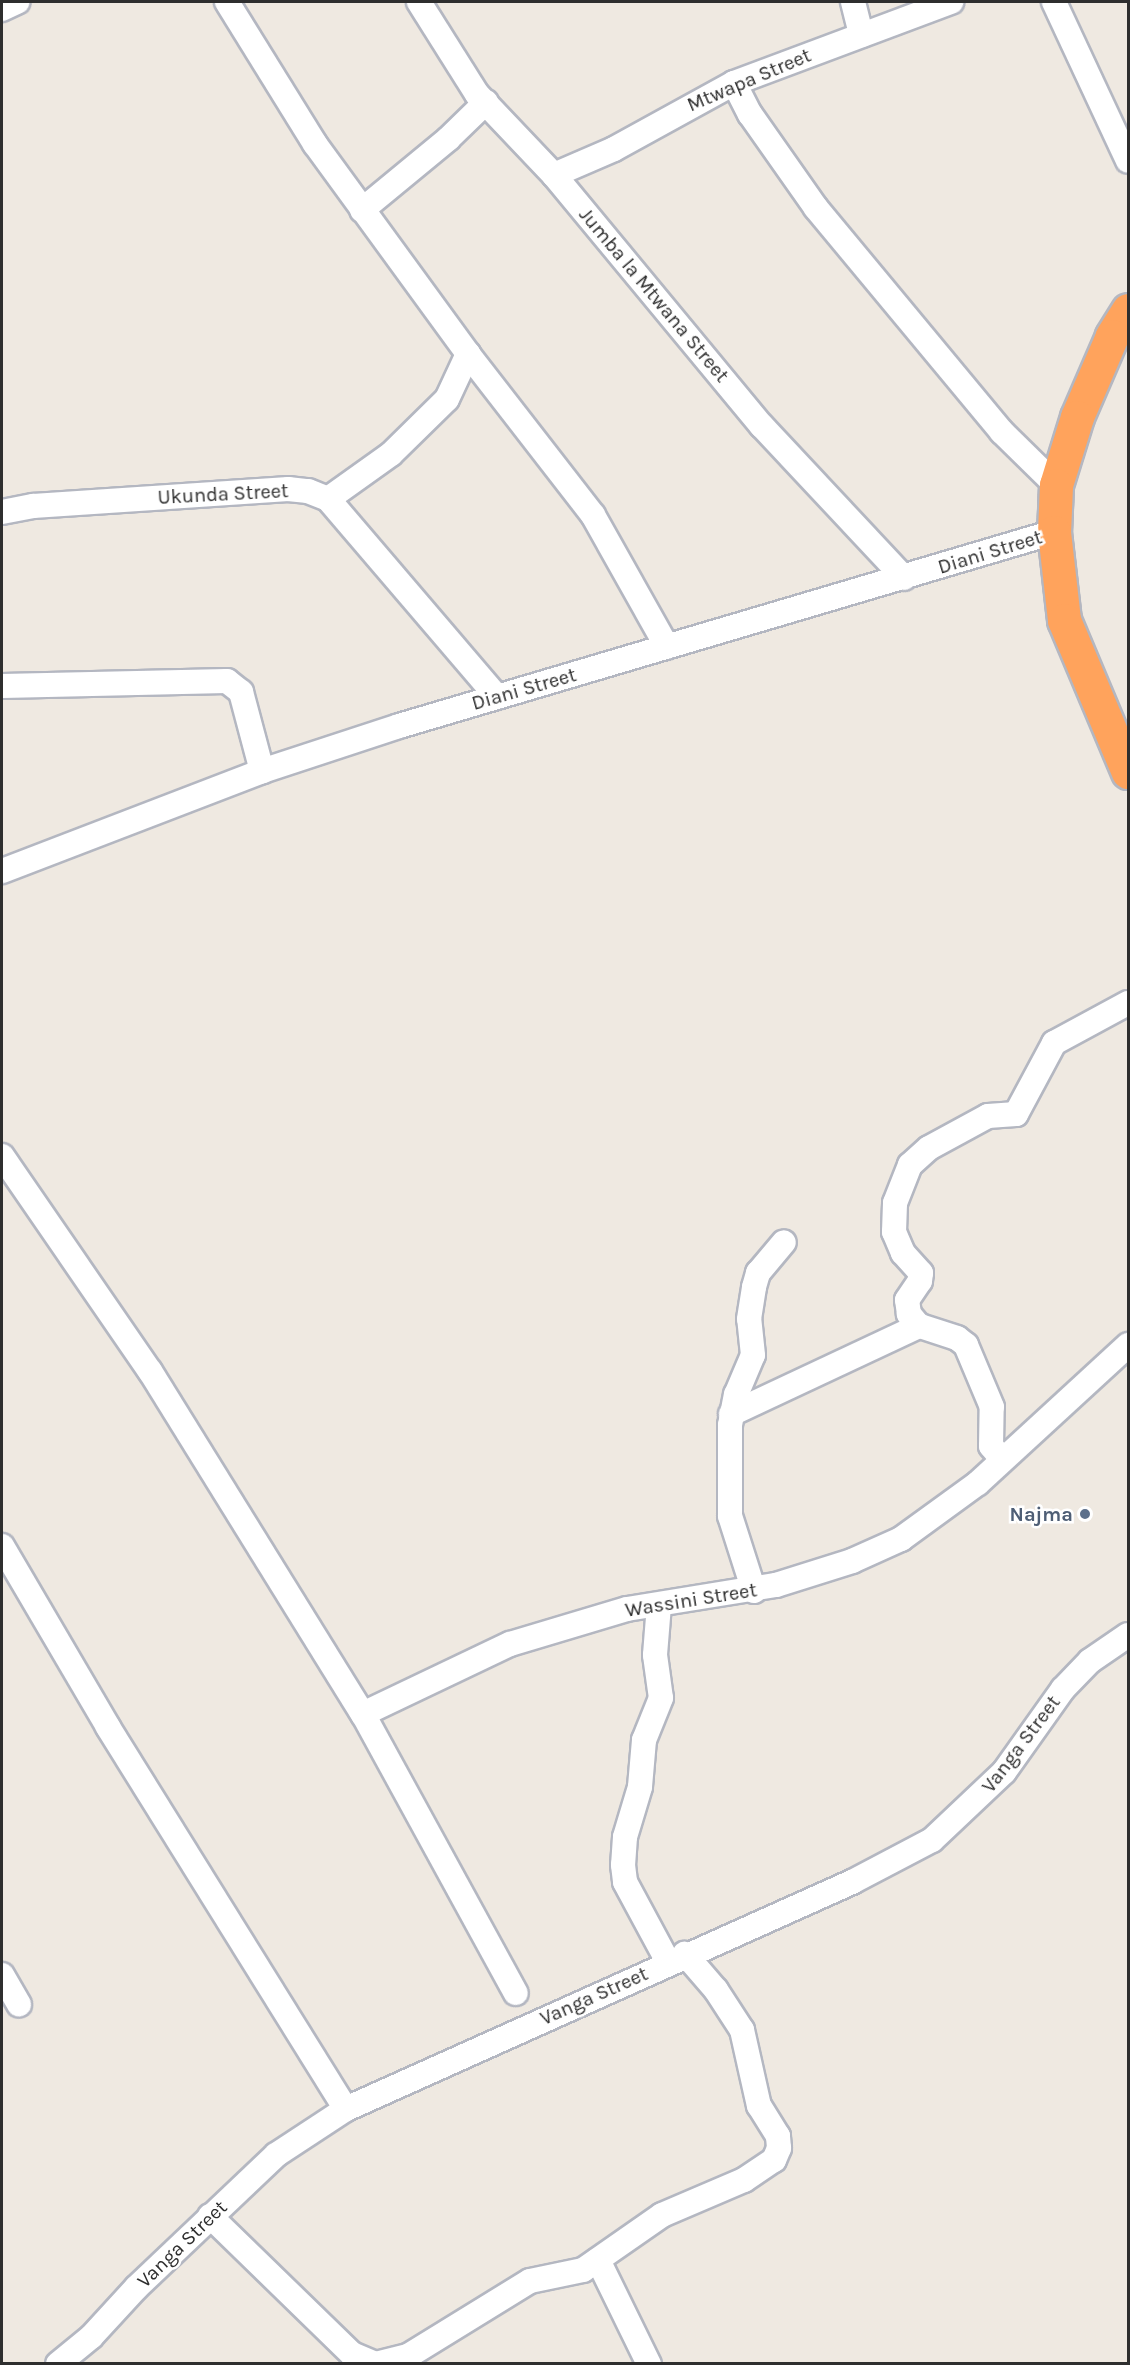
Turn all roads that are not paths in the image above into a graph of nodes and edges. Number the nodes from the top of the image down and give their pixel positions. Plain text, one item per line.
1 (17, 2) edge
2 (227, 2) edge
3 (419, 2) edge
4 (853, 2) edge
5 (951, 2) edge
6 (1054, 2) edge
7 (2, 9) edge
8 (861, 34) junction
9 (734, 83) junction
10 (486, 102) junction
11 (1128, 161) edge
12 (554, 175) junction
13 (362, 210) junction
14 (1128, 310) edge
15 (468, 354) junction
16 (1056, 485) junction
17 (328, 499) junction
18 (2, 512) edge
19 (1054, 532) junction
20 (904, 578) junction
21 (667, 648) junction
22 (2, 686) edge
23 (497, 697) junction
24 (262, 771) junction
25 (1128, 772) edge
26 (2, 871) edge
27 (1128, 1003) edge
28 (2, 1156) edge
29 (784, 1242) dead end
30 (919, 1326) junction
31 (1128, 1345) edge
32 (731, 1414) junction
33 (1002, 1459) junction
34 (2, 1546) edge
35 (754, 1591) junction
36 (659, 1605) junction
37 (1128, 1635) edge
38 (363, 1714) junction
39 (677, 1958) junction
40 (2, 1975) edge
41 (516, 1993) dead end
42 (19, 2005) dead end
43 (346, 2109) junction
44 (210, 2216) junction
45 (598, 2260) junction
46 (58, 2364) edge
47 (376, 2364) edge
48 (649, 2364) edge

1 - 7 street
2 - 13 street
3 - 10 street, Jumba la Mtwana Street
4 - 8 street
5 - 8 street, Mtwapa Street
6 - 11 street
8 - 9 street, Mtwapa Street
9 - 12 street, Mtwapa Street
9 - 16 street
10 - 12 street, Jumba la Mtwana Street
10 - 13 street
12 - 20 street, Jumba la Mtwana Street
13 - 15 street
14 - 16 highway
15 - 17 street
15 - 21 street
16 - 19 highway
17 - 18 street, Ukunda Street
17 - 23 street
19 - 20 street, Diani Street
19 - 25 highway
20 - 21 street, Diani Street
21 - 23 street, Diani Street
22 - 24 street
23 - 24 street, Diani Street
24 - 26 street, Diani Street
27 - 30 street
28 - 38 street
29 - 32 street
30 - 32 street
30 - 33 street
31 - 33 street, Wassini Street
32 - 35 street
33 - 35 street, Wassini Street
34 - 43 street
35 - 36 street, Wassini Street
36 - 38 street, Wassini Street
36 - 39 street
37 - 39 street, Vanga Street
38 - 41 street
39 - 43 street, Vanga Street
39 - 45 street
40 - 42 street
43 - 44 street, Vanga Street
44 - 46 street, Vanga Street
44 - 47 street
45 - 47 street
45 - 48 street

